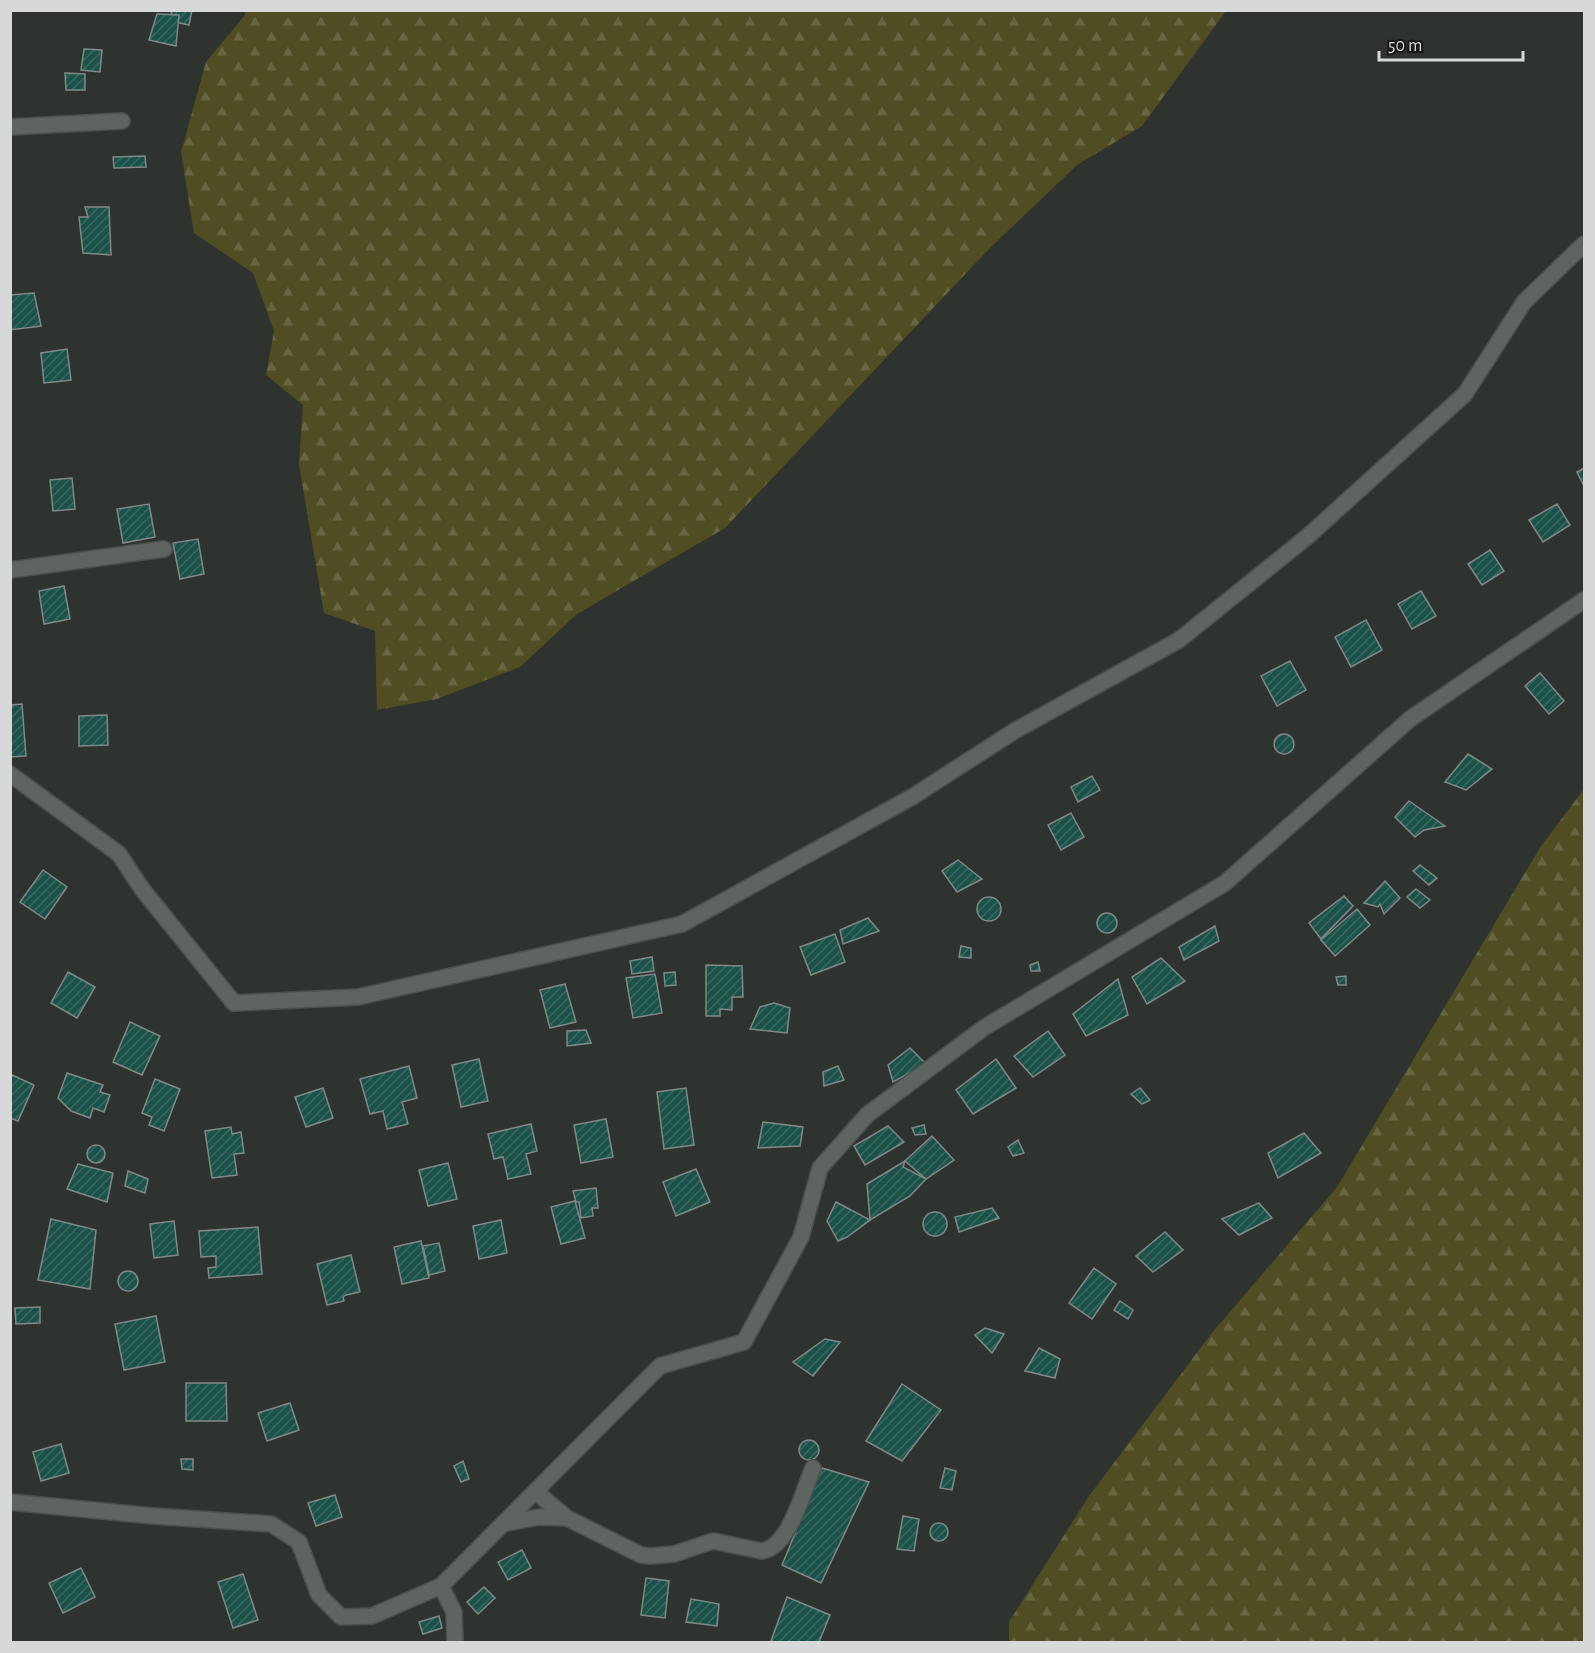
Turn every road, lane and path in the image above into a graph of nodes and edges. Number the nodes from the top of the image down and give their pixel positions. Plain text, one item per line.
1 (122, 121) dead end
2 (10, 127) edge
3 (1584, 244) edge
4 (164, 549) dead end
5 (10, 570) edge
6 (1584, 600) edge
7 (10, 774) edge
8 (813, 1468) dead end
9 (536, 1492) junction
10 (10, 1502) edge
11 (567, 1518) junction
12 (506, 1523) junction
13 (441, 1586) junction
14 (455, 1642) edge

1 - 2 street
3 - 7 street
4 - 5 street
6 - 9 street
8 - 11 street
9 - 11 street
9 - 12 street
10 - 13 street
11 - 12 street
12 - 13 street
13 - 14 street

